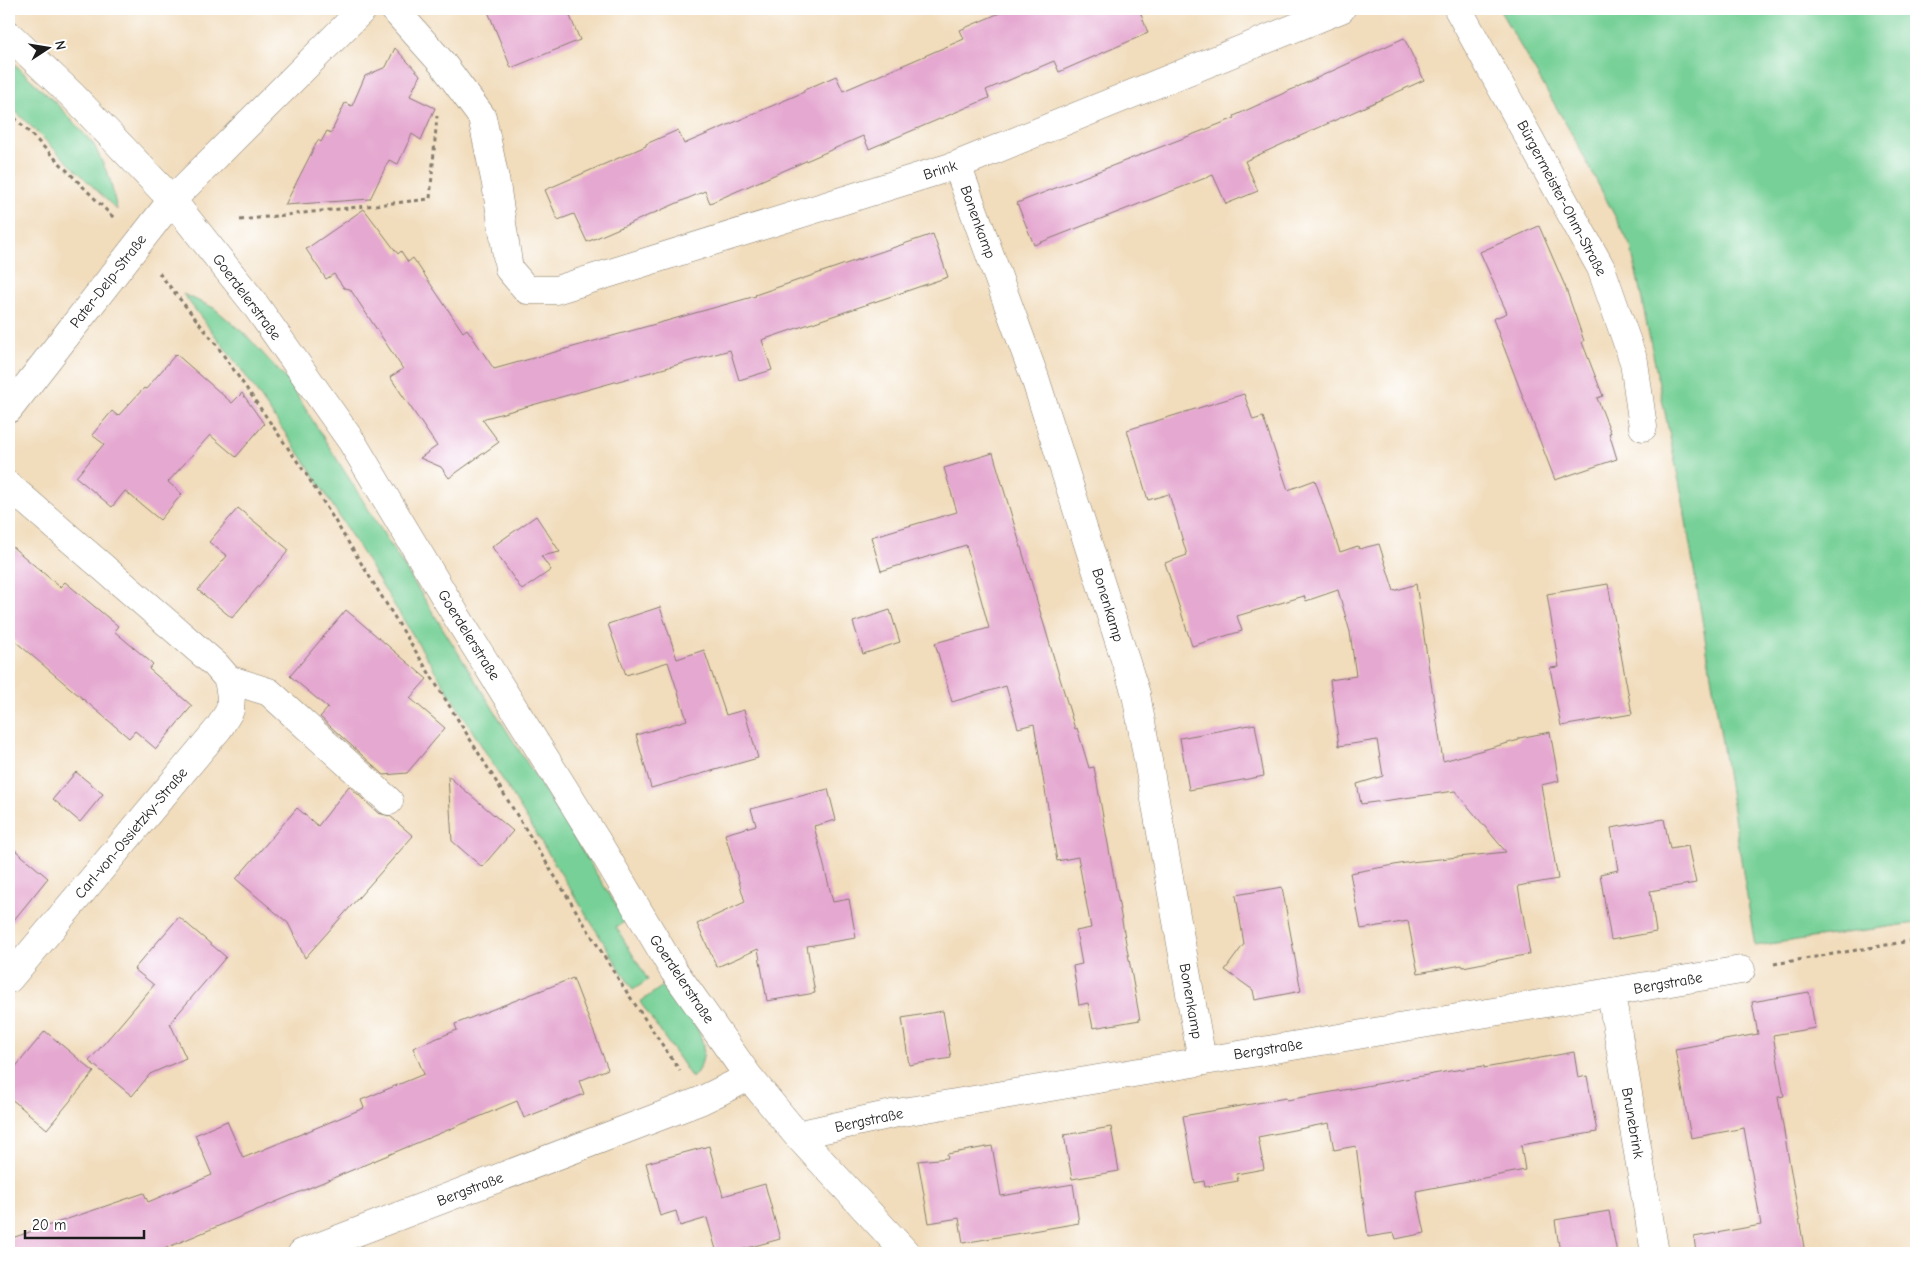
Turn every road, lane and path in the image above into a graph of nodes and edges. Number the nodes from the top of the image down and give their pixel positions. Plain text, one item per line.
1 (363, 9) edge
2 (394, 9) edge
3 (1341, 9) edge
4 (1458, 9) edge
5 (9, 35) edge
6 (442, 63) junction
7 (9, 112) edge
8 (957, 164) junction
9 (172, 200) junction
10 (240, 220) dead end
11 (136, 244) junction
12 (9, 408) edge
13 (1643, 427) dead end
14 (9, 486) edge
15 (228, 679) junction
16 (389, 801) dead end
17 (1916, 940) edge
18 (1741, 970) joint
19 (9, 979) edge
20 (1611, 993) junction
21 (1202, 1060) junction
22 (749, 1077) junction
23 (700, 1100) junction
24 (796, 1135) junction
25 (302, 1253) edge
26 (906, 1253) edge
27 (1655, 1253) edge

1 - 9 street, Pater-Delp-Straße
2 - 6 street
3 - 8 street, Brink
4 - 13 street, Bürgermeister-Ohm-Straße
5 - 9 street, Goerdelerstraße
6 - 8 street, Brink
6 - 10 path
7 - 11 path
8 - 21 street, Bonenkamp
9 - 11 street, Pater-Delp-Straße
9 - 22 street, Goerdelerstraße
11 - 12 street, Pater-Delp-Straße
11 - 23 path
14 - 15 street
15 - 16 street
15 - 19 street, Carl-von-Ossietzky-Straße
17 - 18 path
18 - 20 street, Bergstraße
20 - 21 street, Bergstraße
20 - 27 street, Brunebrink
21 - 24 street, Bergstraße
22 - 23 street, Bergstraße
22 - 24 street, Goerdelerstraße
23 - 25 street, Bergstraße
24 - 26 street, Goerdelerstraße

